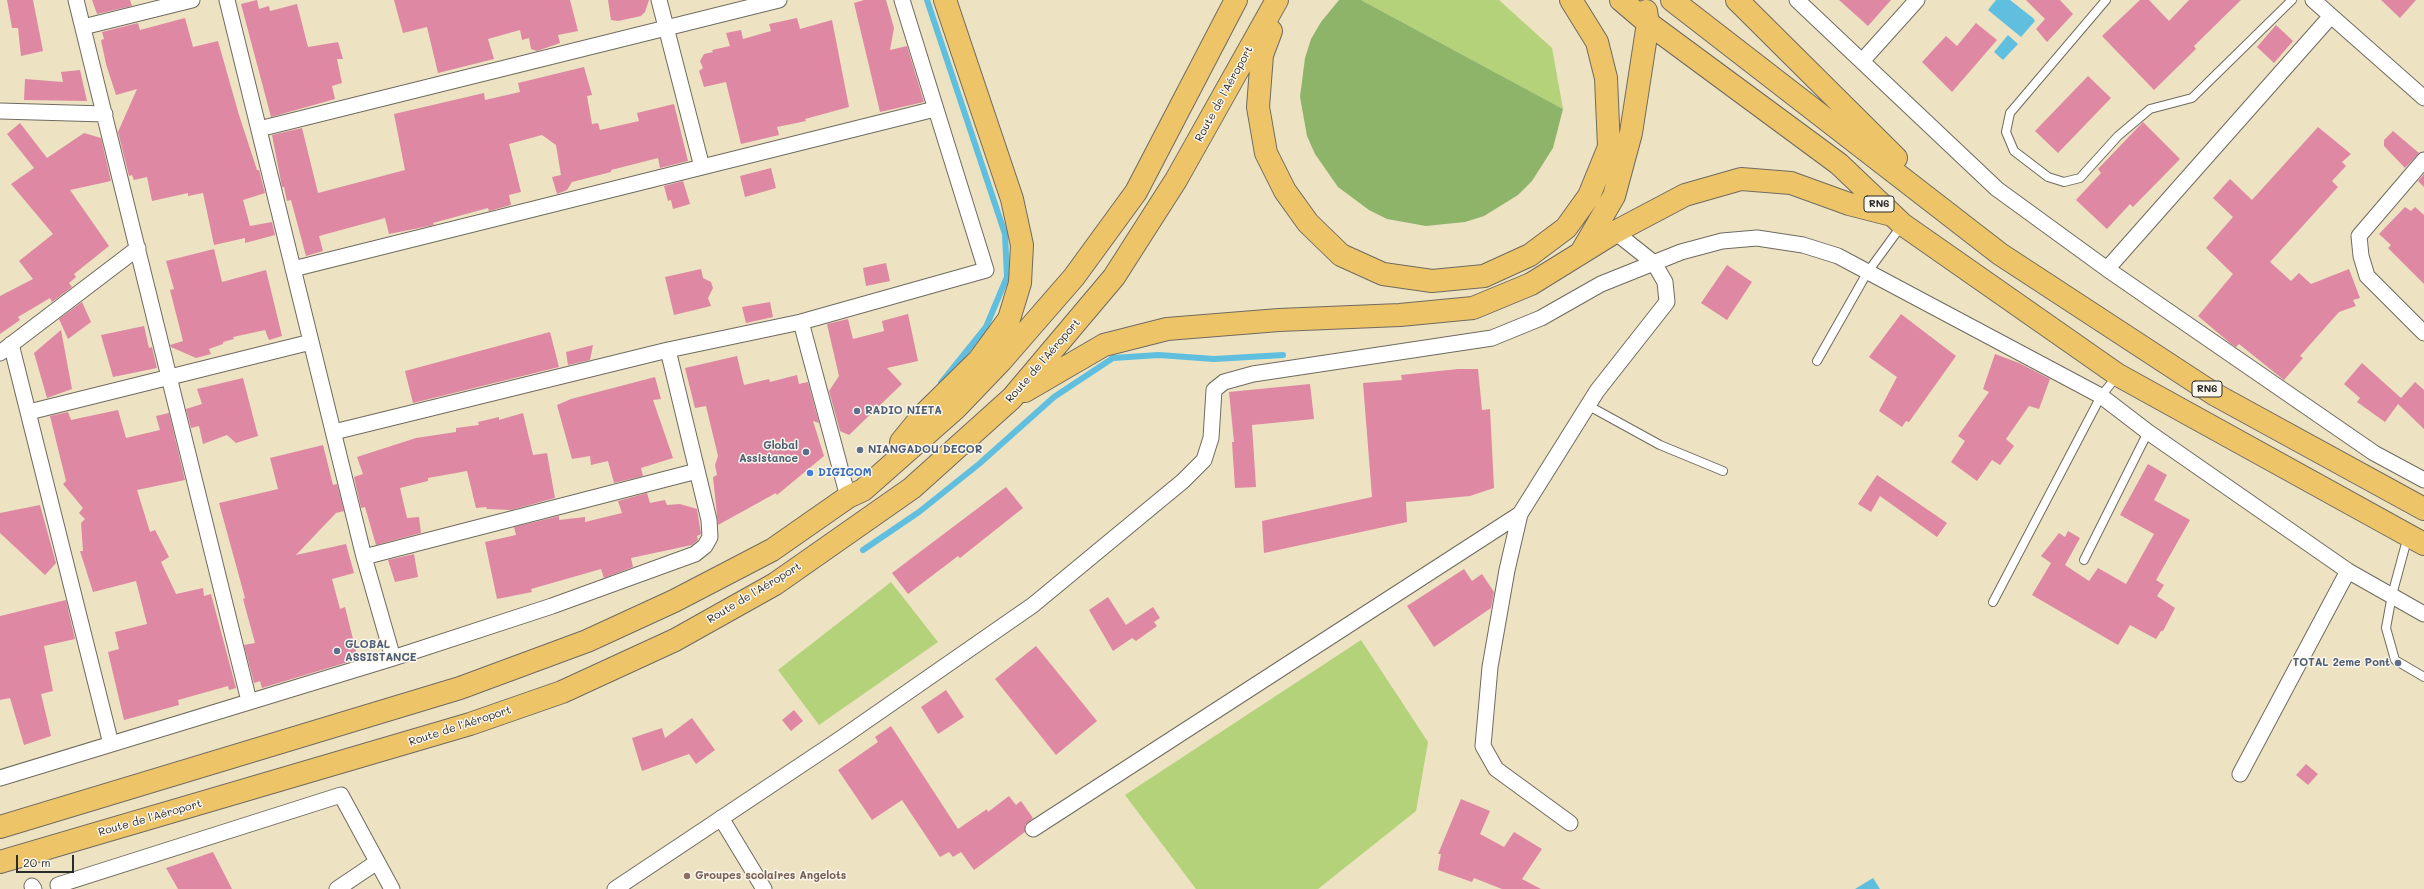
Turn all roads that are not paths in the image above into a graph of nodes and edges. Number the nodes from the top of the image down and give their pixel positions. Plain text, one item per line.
1 (76, 0) edge
2 (192, 0) edge
3 (227, 0) edge
4 (659, 0) edge
5 (779, 0) edge
6 (902, 0) edge
7 (945, 0) edge
8 (1236, 0) edge
9 (1277, 0) edge
10 (1282, 0) edge
11 (1571, 0) edge
12 (1621, 0) edge
13 (1644, 0) edge
14 (1672, 0) edge
15 (1737, 0) edge
16 (1797, 0) edge
17 (1917, 0) edge
18 (2106, 0) edge
19 (2292, 0) edge
20 (2313, 0) edge
21 (2331, 16) junction
22 (1648, 23) junction
23 (83, 27) junction
24 (666, 28) junction
25 (1863, 60) junction
26 (2424, 98) edge
27 (935, 109) junction
28 (0, 111) edge
29 (105, 114) junction
30 (259, 129) junction
31 (2424, 160) edge
32 (702, 167) junction
33 (1896, 219) junction
34 (1962, 224) junction
35 (1615, 232) junction
36 (138, 248) junction
37 (1581, 252) junction
38 (1654, 263) junction
39 (293, 269) junction
40 (2107, 269) junction
41 (1867, 273) junction
42 (801, 322) junction
43 (2424, 333) edge
44 (311, 342) junction
45 (5, 349) edge
46 (668, 350) junction
47 (1817, 361) dead end
48 (2118, 375) junction
49 (170, 377) junction
50 (2101, 396) junction
51 (1012, 398) junction
52 (1589, 406) junction
53 (29, 412) junction
54 (334, 432) junction
55 (2148, 432) junction
56 (697, 472) junction
57 (1723, 472) dead end
58 (2424, 480) edge
59 (855, 494) junction
60 (2424, 509) edge
61 (1520, 514) junction
62 (2416, 539) edge
63 (364, 556) junction
64 (2084, 560) dead end
65 (2348, 571) junction
66 (2392, 595) junction
67 (1993, 602) dead end
68 (2424, 614) edge
69 (393, 658) junction
70 (2424, 677) edge
71 (249, 701) junction
72 (111, 744) junction
73 (2240, 774) dead end
74 (0, 778) edge
75 (721, 818) junction
76 (1570, 823) dead end
77 (0, 827) edge
78 (1033, 829) dead end
79 (0, 862) edge
80 (377, 862) junction
81 (58, 885) dead end
82 (337, 889) edge
83 (392, 889) edge
84 (615, 889) edge
85 (764, 889) edge

1 - 23 street
2 - 23 street
3 - 30 street
4 - 24 street
5 - 24 street
6 - 27 street
7 - 59 highway
8 - 59 highway
9 - 51 highway, Route de l'Aéroport
10 - 11 highway
12 - 22 highway, RN6
13 - 22 highway
14 - 34 highway
15 - 34 highway
16 - 25 street
17 - 25 street
18 - 19 lane
20 - 21 street
21 - 26 street
21 - 40 street
22 - 33 highway, RN6
22 - 37 highway
23 - 29 street
24 - 30 street
24 - 32 street
25 - 40 street
27 - 32 street
27 - 42 street
28 - 29 street
29 - 36 street
30 - 39 street
31 - 43 street
32 - 39 street
33 - 35 highway
33 - 41 lane
33 - 48 highway, RN6
34 - 60 highway, RN6
35 - 37 highway
35 - 38 street
36 - 45 street
36 - 49 street
37 - 51 highway
38 - 41 street
38 - 52 street
38 - 75 street
39 - 44 street
40 - 58 street
41 - 47 lane
41 - 50 street
42 - 46 street
42 - 59 street
44 - 49 street
44 - 54 street
45 - 53 street
46 - 54 street
46 - 56 street
48 - 50 lane
48 - 62 highway, RN6
49 - 53 street
49 - 71 street
50 - 55 street
50 - 67 lane
51 - 79 highway, Route de l'Aéroport
52 - 57 lane
52 - 61 street
53 - 72 street
54 - 63 street
55 - 64 lane
55 - 65 street
56 - 63 street
56 - 69 street
59 - 77 highway
61 - 76 street
61 - 78 street
62 - 66 lane
63 - 69 street
65 - 66 street
65 - 73 street
66 - 68 street
66 - 70 lane
69 - 71 street
71 - 72 street
72 - 74 street
75 - 84 street
75 - 85 street
80 - 81 street
80 - 82 street
80 - 83 street

